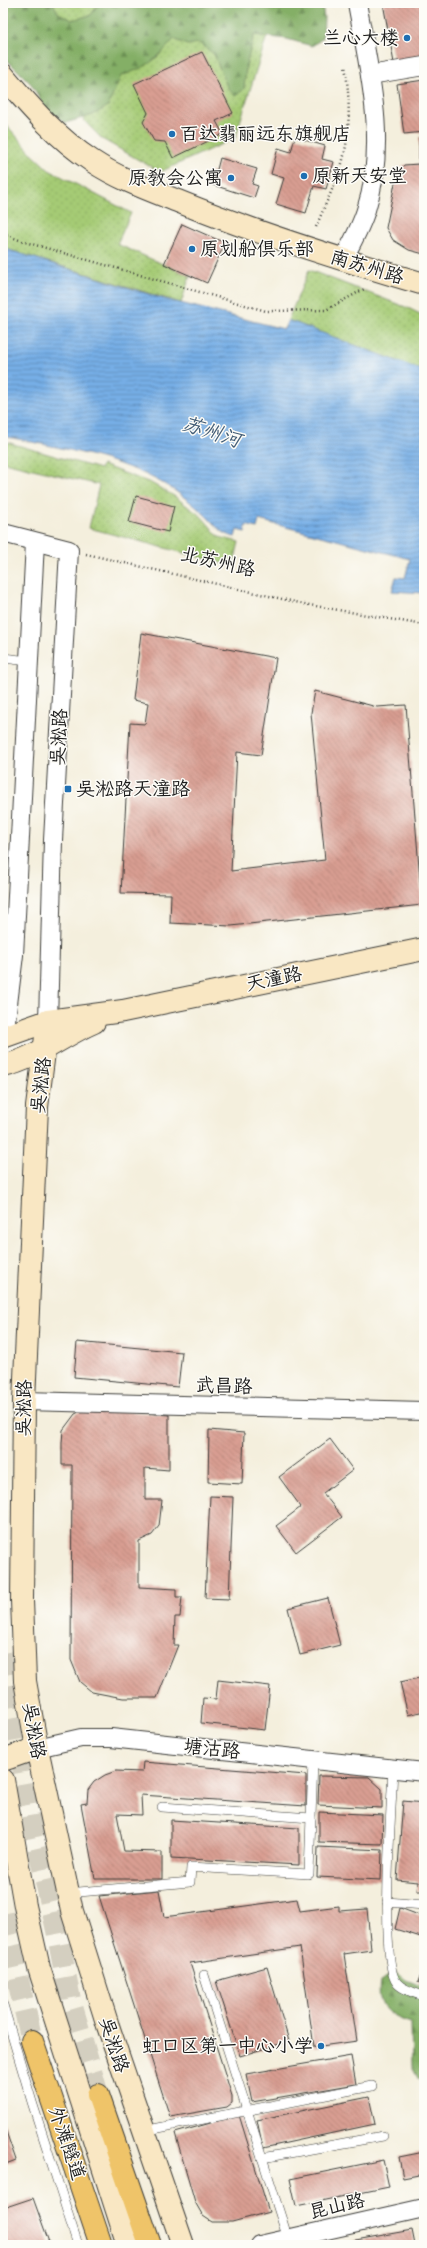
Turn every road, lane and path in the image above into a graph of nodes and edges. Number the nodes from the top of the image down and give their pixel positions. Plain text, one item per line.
1 (357, 3) edge
2 (345, 66) dead end
3 (424, 66) edge
4 (3, 75) edge
5 (370, 75) junction
6 (316, 227) dead end
7 (3, 234) edge
8 (343, 260) junction
9 (424, 284) edge
10 (372, 285) dead end
11 (3, 533) edge
12 (35, 542) junction
13 (69, 550) junction
14 (424, 625) edge
15 (3, 658) edge
16 (29, 661) junction
17 (11, 873) edge
18 (424, 949) edge
19 (123, 1011) junction
20 (48, 1021) junction
21 (4, 1037) edge
22 (45, 1048) junction
23 (3, 1065) edge
24 (24, 1401) junction
25 (424, 1411) edge
26 (37, 1748) junction
27 (3, 1760) edge
28 (313, 1760) junction
29 (393, 1768) junction
30 (424, 1772) edge
31 (3, 1780) edge
32 (162, 1807) dead end
33 (311, 1818) junction
34 (68, 1893) junction
35 (387, 1902) junction
36 (424, 1905) edge
37 (204, 1975) dead end
38 (424, 1996) edge
39 (3, 2005) edge
40 (32, 2041) tunnel mouth
41 (372, 2086) dead end
42 (98, 2095) tunnel mouth
43 (247, 2110) junction
44 (143, 2130) junction
45 (383, 2136) dead end
46 (262, 2158) junction
47 (424, 2208) edge
48 (288, 2239) junction
49 (78, 2245) edge
50 (101, 2245) edge
51 (128, 2245) edge
52 (150, 2245) edge
53 (183, 2245) edge
54 (260, 2245) edge

1 - 5 street
2 - 6 path
3 - 5 street
4 - 8 main road, 南苏州路
5 - 8 street
7 - 10 path
8 - 9 main road, 南苏州路
11 - 12 street
12 - 13 street
12 - 16 street, 吴淞路
13 - 14 path, 北苏州路
13 - 20 street, 吴淞路
15 - 16 lane
16 - 17 street, 吴淞路
17 - 21 street, 吴淞路
18 - 19 main road, 天潼路
19 - 20 main road, 天潼路
19 - 22 main road, 天潼路
20 - 21 main road, 天潼路
20 - 22 main road, 吴淞路
21 - 23 main road, 吴淞路
22 - 23 main road, 天潼路
22 - 24 main road, 吴淞路
24 - 25 street, 武昌路
24 - 26 main road, 吴淞路
26 - 27 main road, 塘沽路
26 - 28 street, 塘沽路
26 - 34 main road, 吴淞路
28 - 29 street, 塘沽路
28 - 33 lane
29 - 30 street, 塘沽路
29 - 35 lane
31 - 51 main road
32 - 33 lane
33 - 34 lane
34 - 44 main road, 吴淞路
35 - 36 lane
35 - 38 lane
37 - 43 lane
39 - 49 lane
40 - 50 main road, 外滩隧道
41 - 43 lane
42 - 52 main road
43 - 44 lane
43 - 46 lane
44 - 53 main road, 吴淞路
45 - 46 lane
46 - 48 lane
47 - 48 street, 昆山路
48 - 54 street, 昆山路

